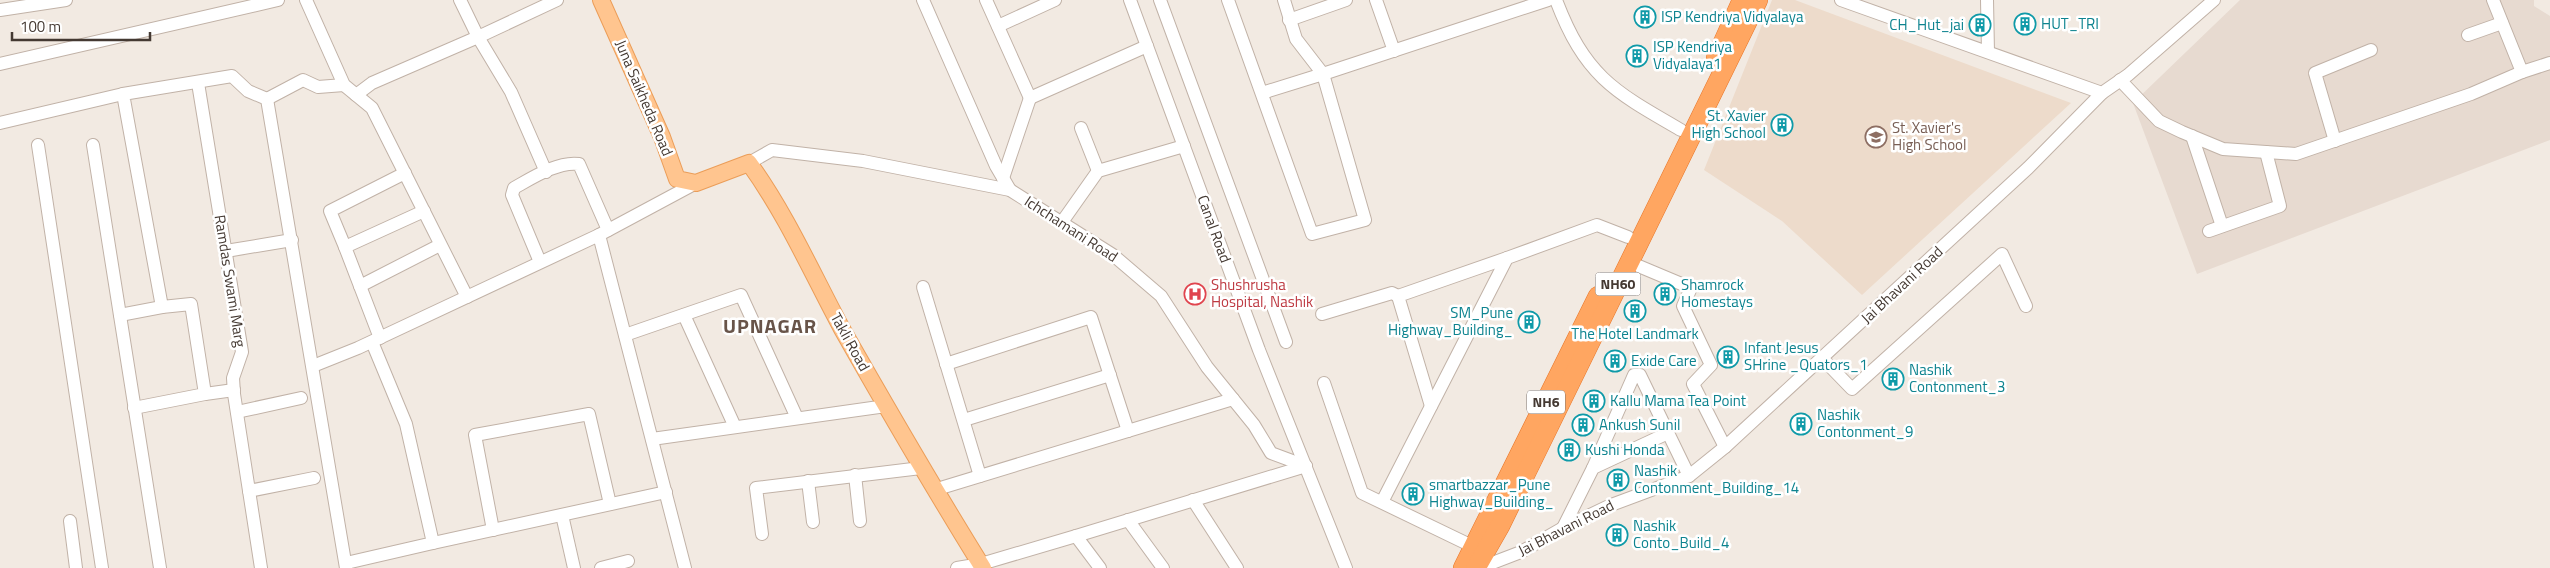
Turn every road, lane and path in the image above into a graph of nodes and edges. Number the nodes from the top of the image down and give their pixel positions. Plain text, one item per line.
1 (66, 0) edge
2 (278, 0) edge
3 (306, 0) edge
4 (460, 0) edge
5 (557, 0) edge
6 (601, 0) edge
7 (923, 0) edge
8 (986, 0) edge
9 (1055, 0) edge
10 (1130, 0) edge
11 (1160, 0) edge
12 (1228, 0) edge
13 (1284, 0) edge
14 (1346, 0) edge
15 (1376, 0) edge
16 (1548, 0) edge
17 (1556, 0) edge
18 (1742, 0) edge
19 (1758, 0) edge
20 (1841, 0) edge
21 (1987, 0) edge
22 (2214, 0) edge
23 (2493, 0) edge
24 (0, 10) edge
25 (1289, 20) junction
26 (2502, 23) junction
27 (998, 26) junction
28 (2468, 35) dead end
29 (478, 37) junction
30 (1147, 46) junction
31 (2371, 50) dead end
32 (1394, 51) junction
33 (1988, 52) junction
34 (2550, 63) edge
35 (0, 64) edge
36 (2522, 72) junction
37 (1323, 74) junction
38 (2120, 80) junction
39 (198, 83) junction
40 (344, 85) junction
41 (1262, 93) junction
42 (2102, 93) junction
43 (123, 94) junction
44 (356, 95) junction
45 (1030, 98) junction
46 (267, 99) junction
47 (0, 123) edge
48 (1081, 128) dead end
49 (1681, 130) junction
50 (2192, 136) junction
51 (2335, 141) junction
52 (38, 145) dead end
53 (93, 145) dead end
54 (1184, 146) junction
55 (2266, 152) junction
56 (748, 163) junction
57 (1098, 171) junction
58 (546, 172) junction
59 (404, 173) junction
60 (1003, 178) junction
61 (696, 183) junction
62 (1010, 190) junction
63 (424, 211) junction
64 (1062, 222) junction
65 (604, 233) junction
66 (1628, 237) junction
67 (292, 240) junction
68 (440, 244) junction
69 (345, 247) junction
70 (226, 251) junction
71 (1507, 258) junction
72 (540, 262) junction
73 (1629, 262) junction
74 (360, 286) junction
75 (923, 287) dead end
76 (1398, 296) junction
77 (467, 297) junction
78 (2026, 306) dead end
79 (162, 307) junction
80 (684, 314) junction
81 (1322, 314) dead end
82 (120, 315) junction
83 (625, 335) junction
84 (376, 340) junction
85 (1286, 342) dead end
86 (1822, 358) junction
87 (946, 364) junction
88 (313, 366) junction
89 (1110, 375) junction
90 (1324, 383) dead end
91 (234, 390) junction
92 (205, 394) junction
93 (301, 398) dead end
94 (1233, 399) junction
95 (886, 406) junction
96 (1431, 406) junction
97 (134, 408) junction
98 (237, 412) junction
99 (798, 418) junction
100 (964, 420) junction
101 (735, 427) junction
102 (1128, 431) junction
103 (1668, 433) junction
104 (652, 439) junction
105 (1725, 447) junction
106 (1306, 466) junction
107 (921, 468) junction
108 (1593, 468) junction
109 (855, 475) junction
110 (980, 476) junction
111 (1688, 476) junction
112 (314, 478) dead end
113 (808, 481) junction
114 (934, 490) junction
115 (249, 491) junction
116 (666, 492) junction
117 (1193, 500) junction
118 (1382, 502) junction
119 (610, 504) junction
120 (562, 514) junction
121 (1128, 520) junction
122 (70, 521) dead end
123 (860, 521) dead end
124 (812, 522) dead end
125 (1563, 528) junction
126 (493, 530) junction
127 (762, 534) dead end
128 (1076, 536) junction
129 (433, 543) junction
130 (1474, 548) junction
131 (628, 561) dead end
132 (346, 566) edge
133 (982, 566) edge
134 (76, 568) edge
135 (102, 568) edge
136 (160, 568) edge
137 (260, 568) edge
138 (574, 568) edge
139 (602, 568) edge
140 (685, 568) edge
141 (957, 568) edge
142 (1100, 568) edge
143 (1163, 568) edge
144 (1237, 568) edge
145 (1346, 568) edge
146 (1463, 568) edge
147 (1478, 568) edge

1 - 24 street
2 - 35 street
3 - 40 street
4 - 29 street
5 - 29 street
6 - 61 main road, Juna Saikheda Road
7 - 60 street
8 - 27 street
9 - 27 street
10 - 30 street, Canal Road
11 - 85 street
12 - 41 street
13 - 25 street
14 - 25 street
15 - 32 street
16 - 32 street
17 - 49 street
18 - 49 highway
19 - 73 highway, NH60
20 - 33 street
21 - 33 street
22 - 38 street, Jai Bhavani Road
23 - 26 street
25 - 37 street
26 - 28 street
26 - 36 street
27 - 45 street
29 - 44 street
29 - 58 street
30 - 45 street
30 - 54 street, Canal Road
31 - 51 street
32 - 37 street
33 - 42 street
34 - 36 street
36 - 51 street
37 - 41 street
37 - 41 street
38 - 42 street, Jai Bhavani Road
38 - 50 street
39 - 43 street
39 - 46 street
39 - 70 street, Ramdas Swami Marg
40 - 44 street
40 - 46 street
42 - 86 street, Jai Bhavani Road
43 - 47 street
43 - 79 street
44 - 59 street
45 - 60 street
46 - 67 street
48 - 57 street
49 - 66 highway
50 - 55 street
50 - 55 street
51 - 55 street
52 - 135 street
53 - 82 street
54 - 57 street
54 - 106 street, Canal Road
56 - 61 main road
56 - 62 street, Ichchamani Road
56 - 95 main road, Takli Road
57 - 64 street
58 - 65 street
58 - 72 street
59 - 63 street
59 - 69 street
60 - 62 street
61 - 65 street
62 - 64 street, Ichchamani Road
63 - 68 street
63 - 69 street
64 - 94 street, Ichchamani Road
65 - 72 street
65 - 83 street
66 - 71 street
66 - 130 highway, NH6
67 - 70 street
67 - 88 street
68 - 74 street
68 - 77 street
69 - 74 street
70 - 91 street, Ramdas Swami Marg
71 - 76 street
71 - 96 street
72 - 77 street
73 - 105 street
73 - 147 highway, NH60
74 - 84 street
75 - 87 street
76 - 81 street
76 - 96 street
77 - 84 street
78 - 86 street
79 - 82 street
79 - 92 street
80 - 83 street
80 - 99 street
80 - 101 street
82 - 97 street
83 - 104 street
84 - 88 street
84 - 129 street
86 - 105 street, Jai Bhavani Road
87 - 89 street
87 - 100 street
88 - 132 street
89 - 100 street
89 - 102 street
90 - 118 street
91 - 92 street
91 - 98 street, Ramdas Swami Marg
92 - 97 street
93 - 98 street
94 - 102 street
94 - 106 street, Ichchamani Road
95 - 99 street
95 - 107 main road, Takli Road
96 - 118 street
97 - 136 street
98 - 115 street, Ramdas Swami Marg
99 - 101 street
100 - 110 street
101 - 104 street
102 - 110 street
103 - 108 street
103 - 108 street
103 - 111 street
104 - 116 street
105 - 111 street, Jai Bhavani Road
106 - 117 street
106 - 145 street, Canal Road
107 - 109 street
107 - 114 main road, Takli Road
108 - 125 street
109 - 113 street
109 - 123 street
110 - 114 street
111 - 125 street, Jai Bhavani Road
112 - 115 street
113 - 124 street
113 - 127 street
114 - 133 main road, Takli Road
115 - 137 street, Ramdas Swami Marg
116 - 119 street
116 - 140 street
117 - 121 street
117 - 144 street
118 - 130 street
119 - 120 street
119 - 126 street
120 - 126 street
120 - 138 street
121 - 128 street
121 - 143 street
122 - 134 street
125 - 147 street, Jai Bhavani Road
126 - 129 street
128 - 133 street
128 - 142 street
129 - 132 street
130 - 146 highway, NH6
131 - 139 street
133 - 141 street

